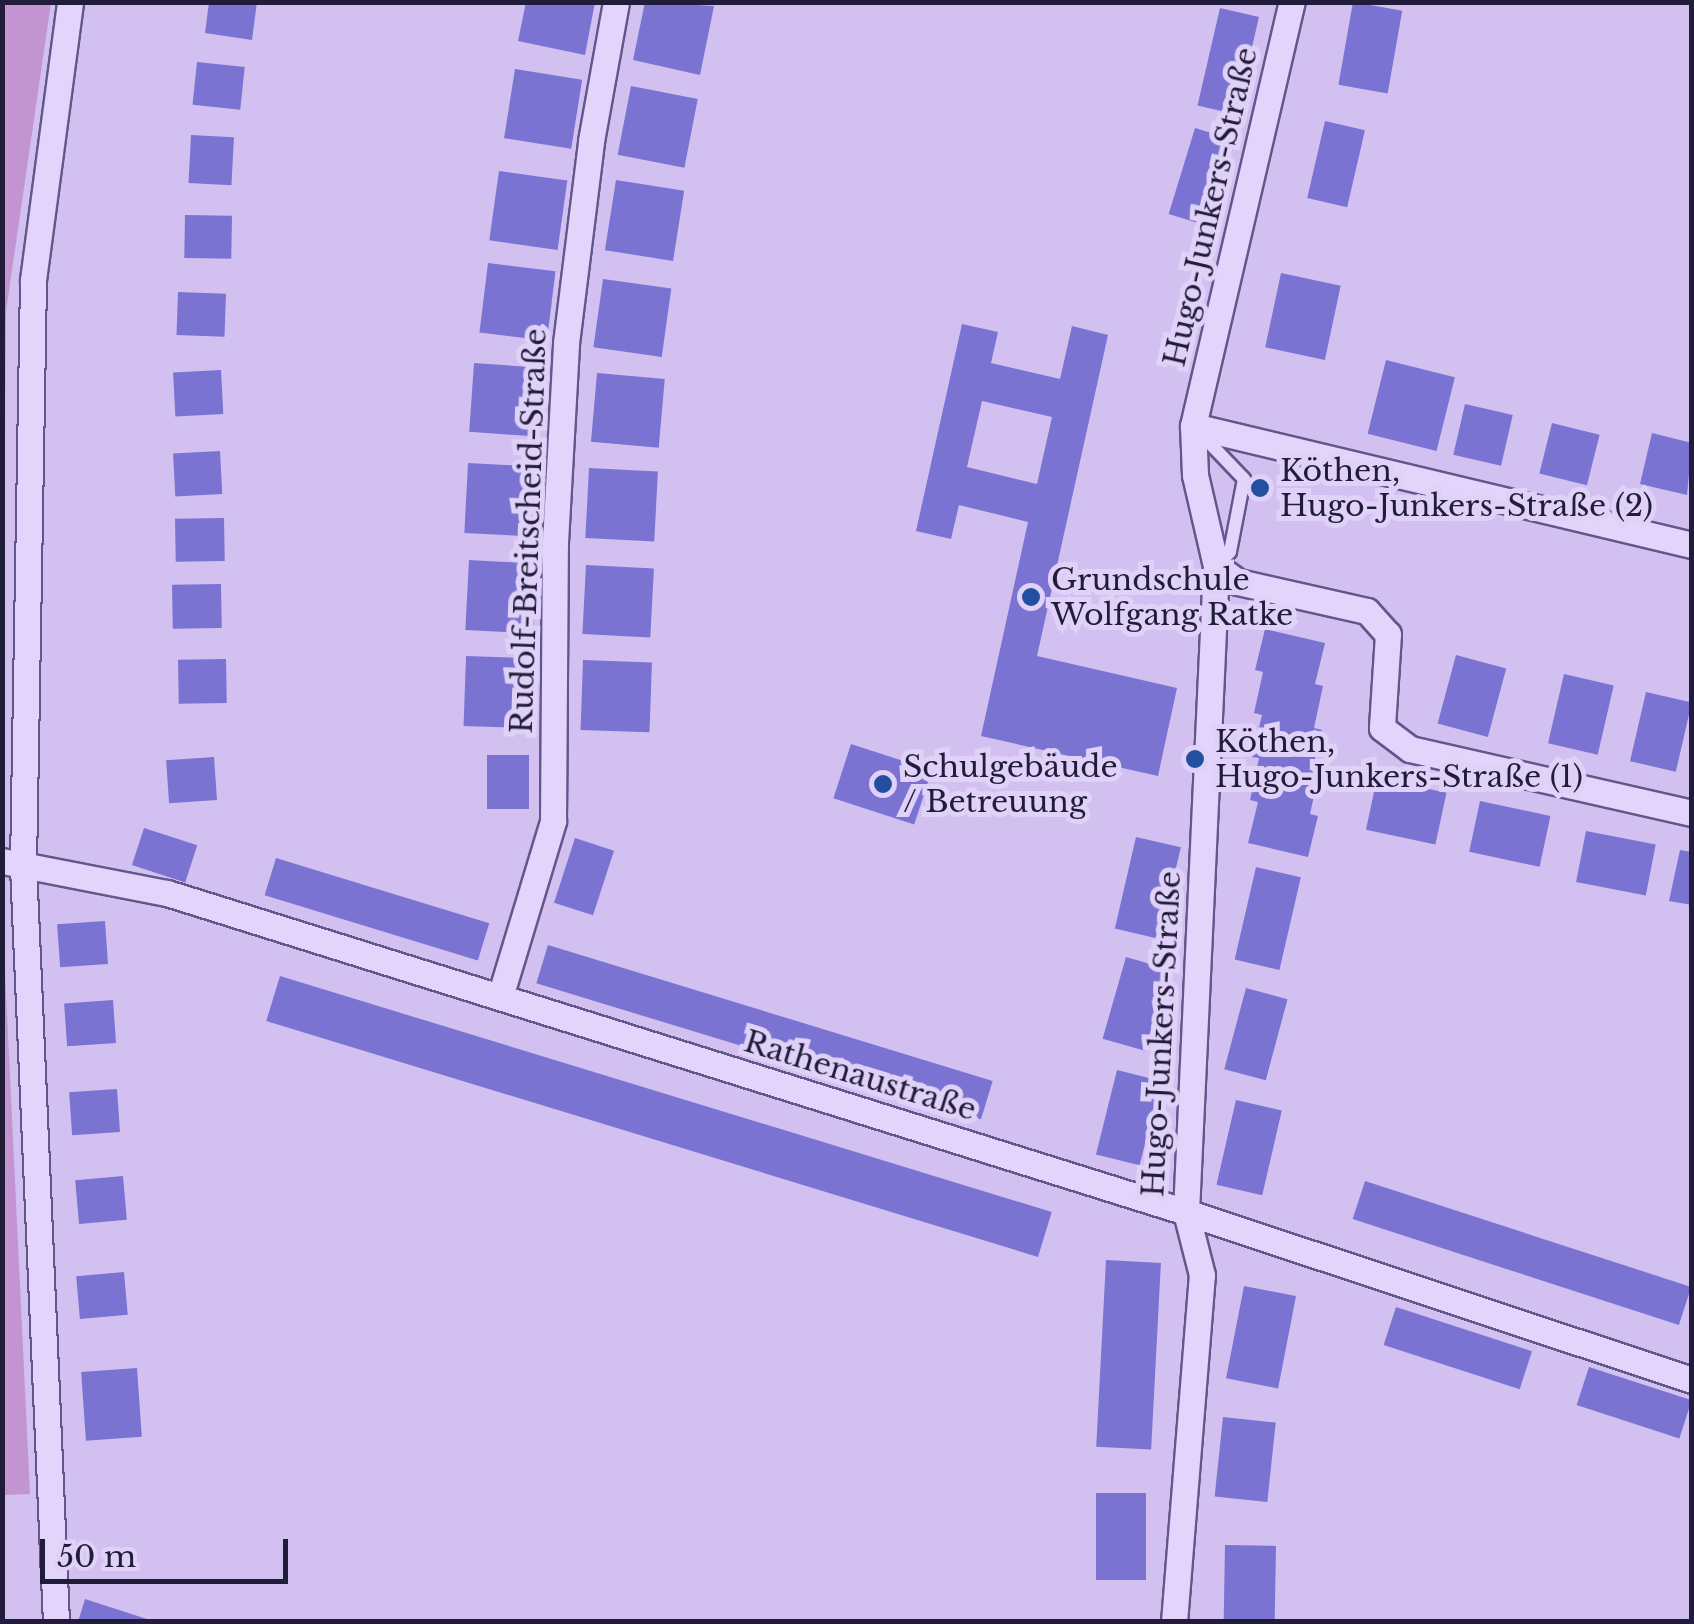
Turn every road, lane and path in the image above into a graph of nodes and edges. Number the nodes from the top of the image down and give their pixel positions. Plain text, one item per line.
1 (70, 2) edge
2 (616, 2) edge
3 (1292, 2) edge
4 (1193, 426) junction
5 (1692, 544) edge
6 (1216, 566) junction
7 (1692, 813) edge
8 (13, 863) edge
9 (500, 997) junction
10 (1186, 1212) junction
11 (1692, 1380) edge
12 (56, 1622) edge
13 (1174, 1622) edge

1 - 8 street
2 - 9 street, Rudolf-Breitscheid-Straße
3 - 4 street, Hugo-Junkers-Straße
4 - 5 street
4 - 6 street, Hugo-Junkers-Straße
4 - 6 lane, Hugo-Junkers-Straße
6 - 7 street
6 - 10 street, Hugo-Junkers-Straße
8 - 9 street, Rathenaustraße
8 - 12 street
9 - 10 street, Rathenaustraße
10 - 11 street, Rathenaustraße
10 - 13 street, Hugo-Junkers-Straße

